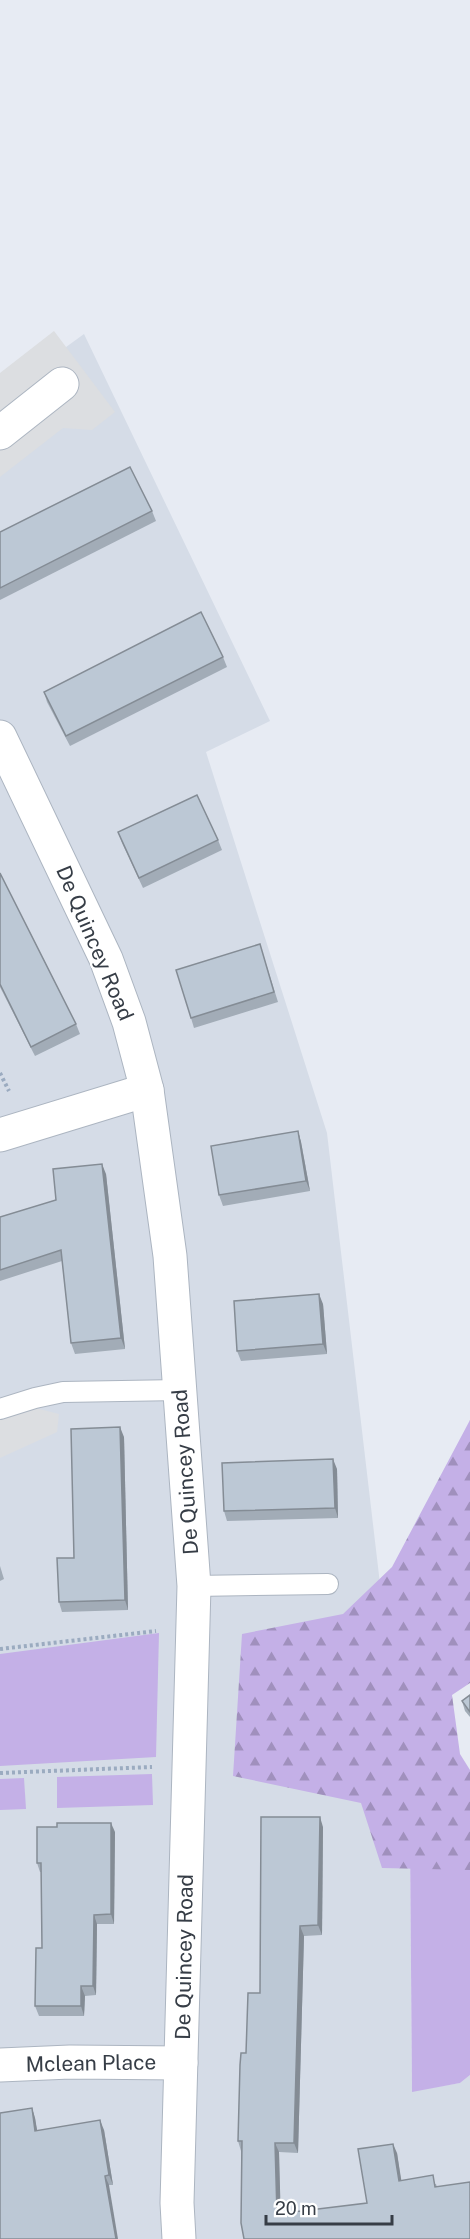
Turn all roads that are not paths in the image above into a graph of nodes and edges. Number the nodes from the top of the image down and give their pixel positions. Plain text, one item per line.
1 (62, 384) dead end
2 (0, 433) edge
3 (0, 736) edge
4 (147, 1090) junction
5 (0, 1135) edge
6 (180, 1390) junction
7 (0, 1409) edge
8 (328, 1584) dead end
9 (194, 1586) junction
10 (182, 2063) junction
11 (0, 2065) edge
12 (179, 2239) edge

1 - 2 street
3 - 4 street, De Quincey Road
4 - 5 street
4 - 6 street, De Quincey Road
6 - 7 lane
6 - 9 street, De Quincey Road
8 - 9 lane
9 - 10 street, De Quincey Road
10 - 11 street, Mclean Place
10 - 12 street, De Quincey Road

